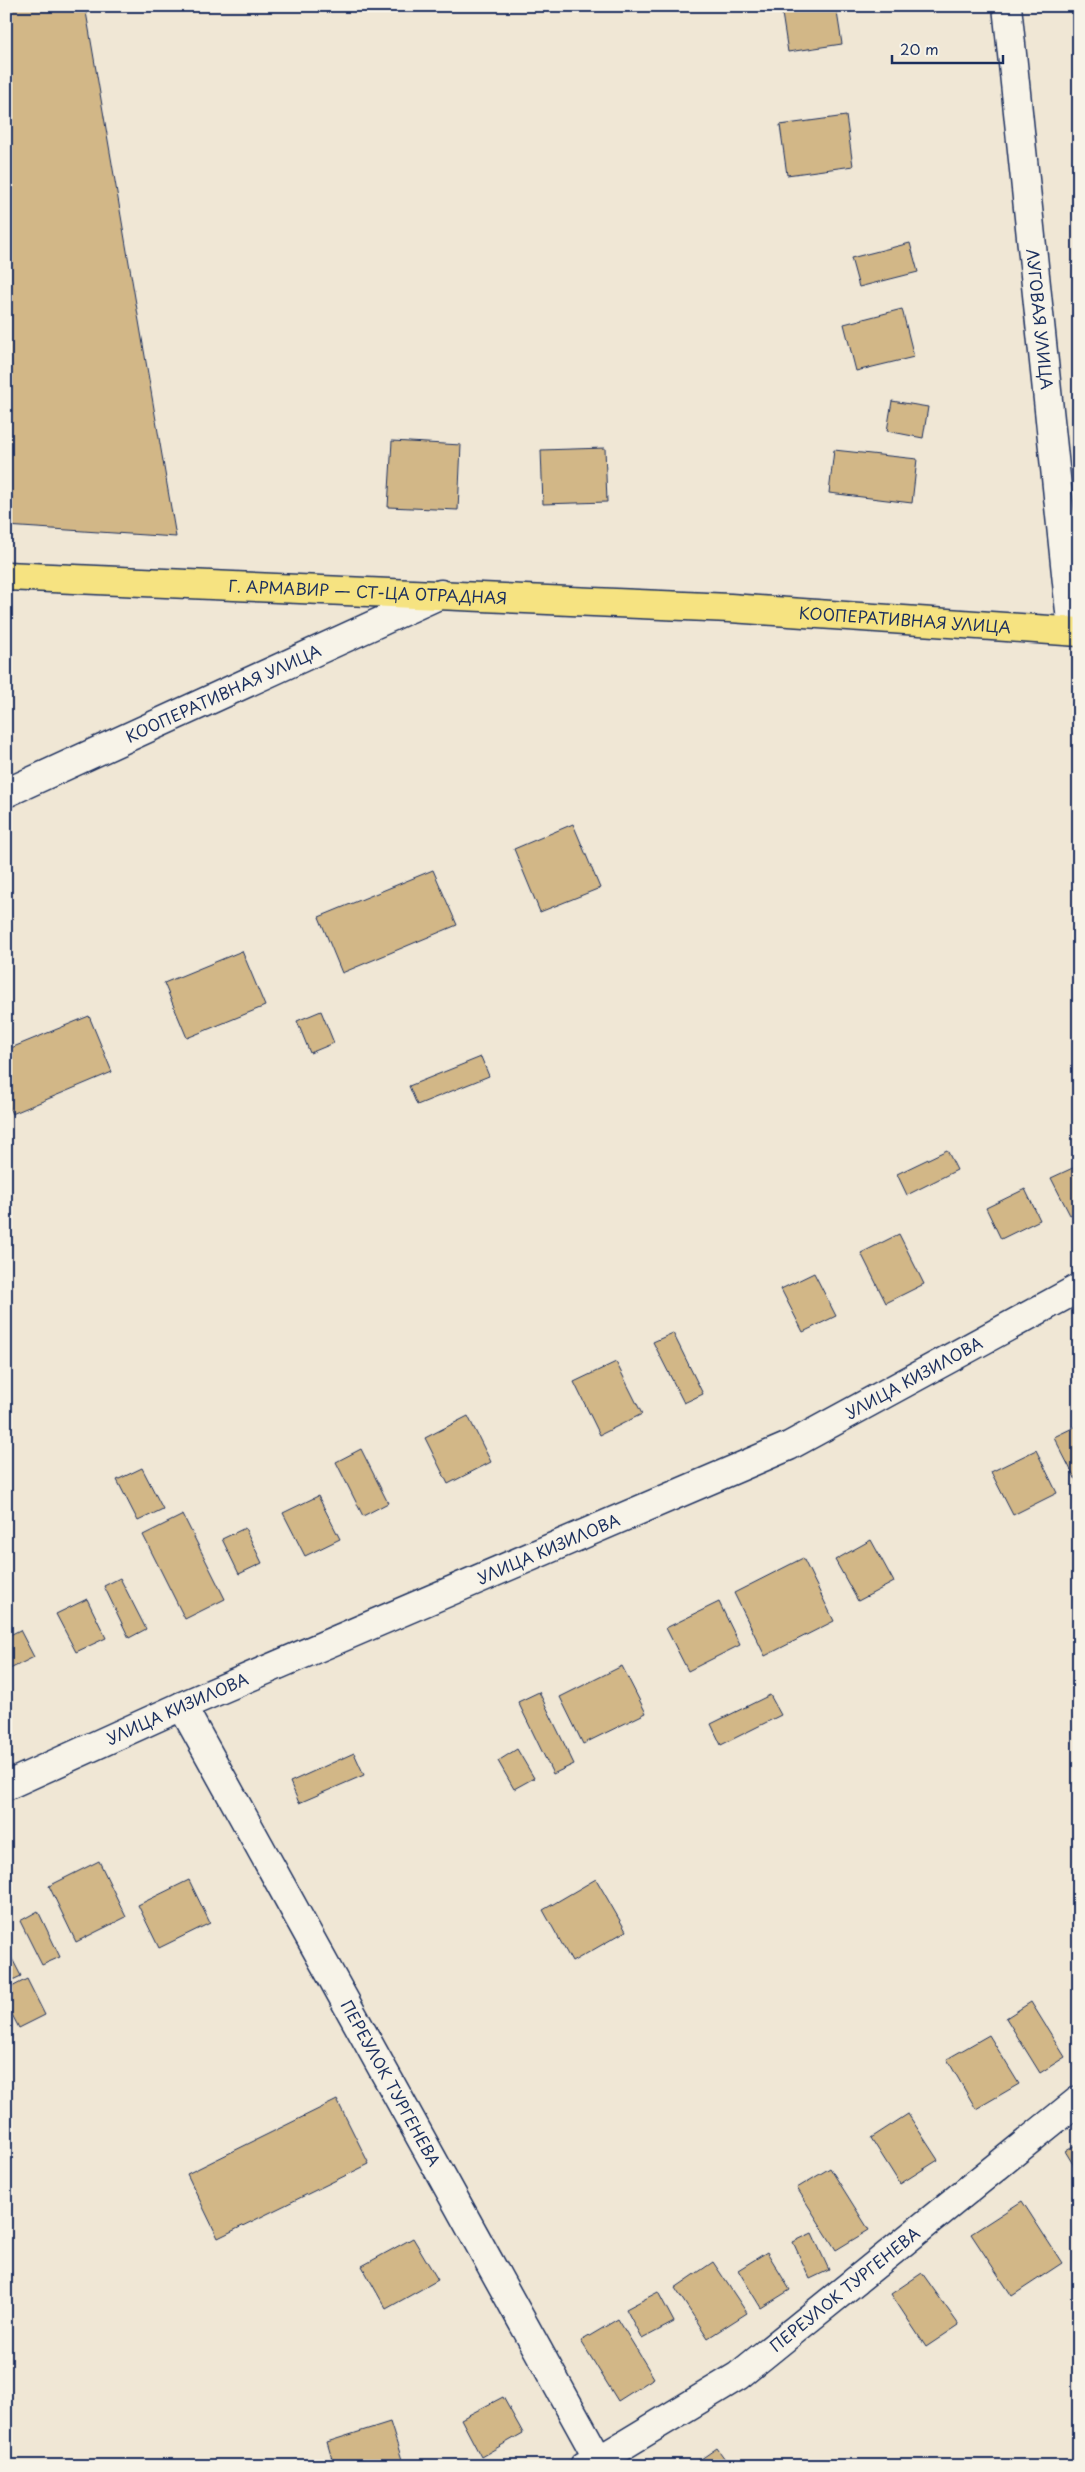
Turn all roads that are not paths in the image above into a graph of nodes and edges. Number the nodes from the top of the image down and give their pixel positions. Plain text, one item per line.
1 (1007, 6) edge
2 (6, 576) edge
3 (440, 594) junction
4 (730, 608) joint
5 (1076, 631) edge
6 (6, 793) edge
7 (1079, 1288) edge
8 (182, 1706) junction
9 (6, 1786) edge
10 (1079, 2100) edge
11 (595, 2464) edge

1 - 5 street, ЛУГОВАЯ УЛИЦА
2 - 3 main road, Г. АРМАВИР — СТ-ЦА ОТРАДНАЯ
3 - 4 main road, Г. АРМАВИР — СТ-ЦА ОТРАДНАЯ
3 - 6 street, КООПЕРАТИВНАЯ УЛИЦА
4 - 5 main road, КООПЕРАТИВНАЯ УЛИЦА
7 - 8 street, УЛИЦА КИЗИЛОВА
8 - 9 street, УЛИЦА КИЗИЛОВА
8 - 11 street, ПЕРЕУЛОК ТУРГЕНЕВА
10 - 11 street, ПЕРЕУЛОК ТУРГЕНЕВА

